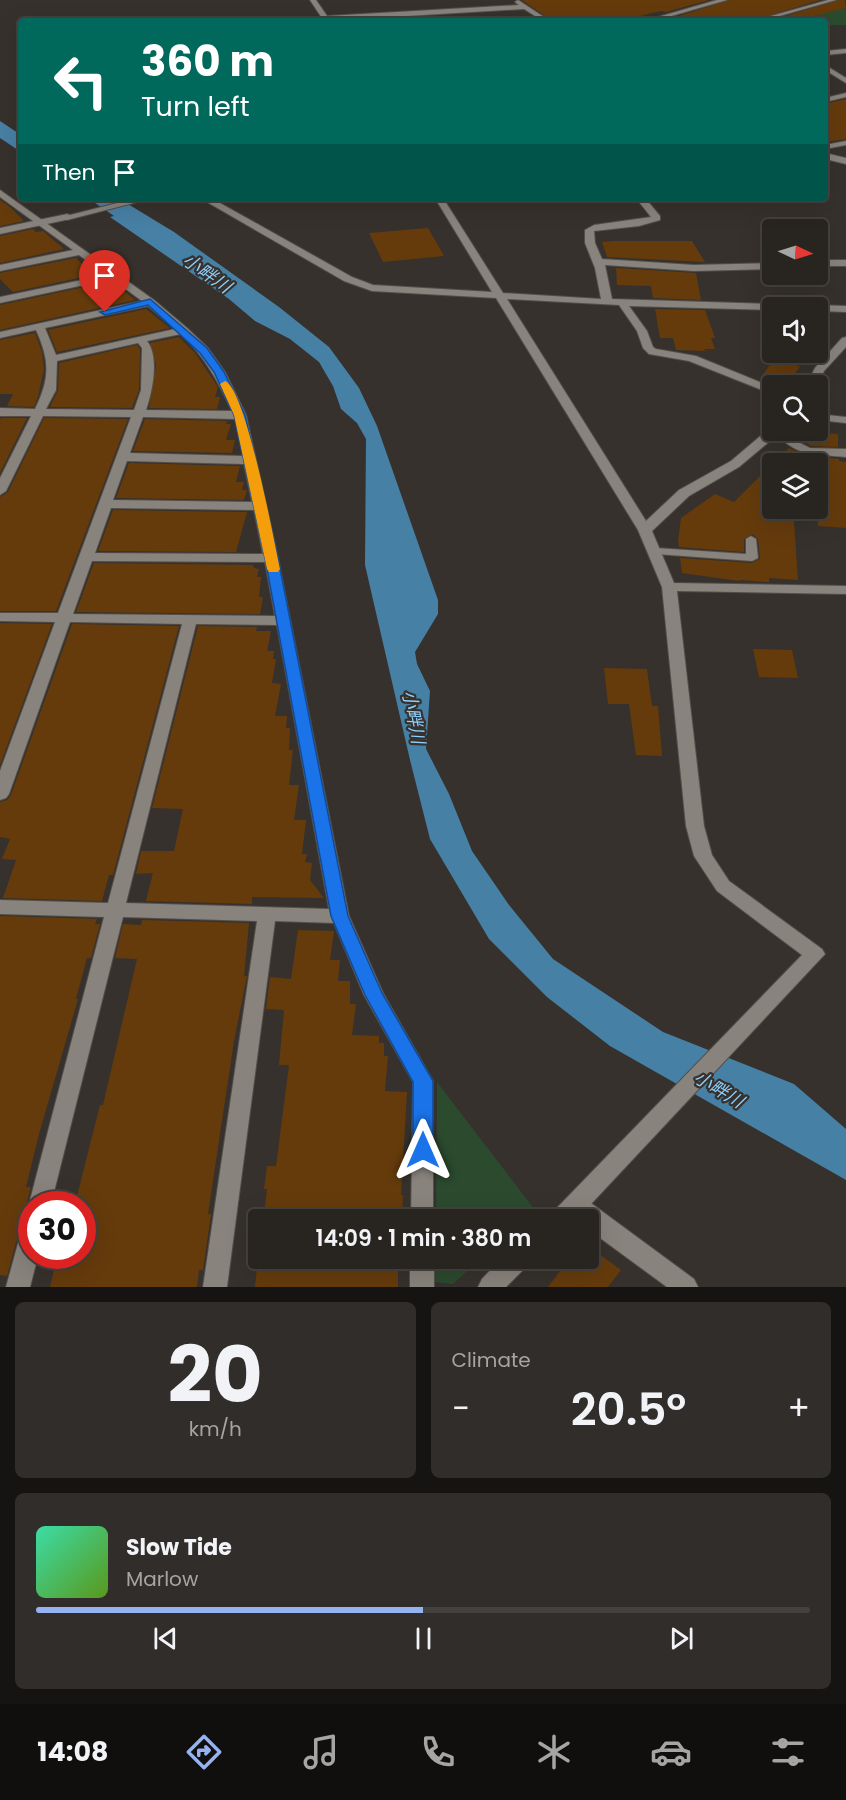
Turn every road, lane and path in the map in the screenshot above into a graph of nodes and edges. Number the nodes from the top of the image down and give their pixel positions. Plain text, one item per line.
1 (313, 0) edge
2 (515, 0) edge
3 (724, 0) edge
4 (834, 0) edge
5 (526, 6) junction
6 (464, 10) junction
7 (325, 18) edge
8 (341, 18) edge
9 (471, 18) edge
10 (543, 18) edge
11 (661, 18) edge
12 (767, 18) edge
13 (846, 51) edge
14 (828, 53) edge
15 (828, 69) edge
16 (846, 81) edge
17 (846, 95) edge
18 (828, 99) edge
19 (846, 143) edge
20 (828, 146) edge
21 (828, 157) edge
22 (846, 161) edge
23 (3, 198) edge
24 (136, 201) edge
25 (209, 201) edge
26 (441, 201) edge
27 (643, 201) edge
28 (43, 222) junction
29 (0, 231) edge
30 (78, 252) junction
31 (599, 262) junction
32 (828, 263) edge
33 (846, 263) edge
34 (762, 266) edge
35 (0, 268) edge
36 (113, 276) junction
37 (500, 297) junction
38 (0, 300) edge
39 (150, 302) junction
40 (607, 302) junction
41 (622, 303) junction
42 (762, 307) edge
43 (828, 308) edge
44 (846, 309) edge
45 (39, 326) junction
46 (183, 330) junction
47 (0, 335) edge
48 (141, 340) junction
49 (846, 340) edge
50 (53, 359) junction
51 (817, 375) edge
52 (762, 387) edge
53 (0, 412) edge
54 (38, 412) junction
55 (138, 414) junction
56 (240, 415) junction
57 (828, 418) edge
58 (846, 420) edge
59 (762, 441) edge
60 (789, 441) edge
61 (846, 453) edge
62 (122, 457) junction
63 (250, 460) junction
64 (0, 491) edge
65 (105, 504) junction
66 (260, 506) junction
67 (645, 530) junction
68 (751, 539) dead end
69 (656, 551) junction
70 (86, 556) junction
71 (271, 558) junction
72 (669, 587) junction
73 (846, 590) edge
74 (0, 617) edge
75 (64, 618) junction
76 (190, 620) junction
77 (283, 621) junction
78 (0, 794) edge
79 (0, 907) edge
80 (116, 910) junction
81 (267, 914) junction
82 (340, 916) junction
83 (43, 1191) edge
84 (422, 1209) edge
85 (571, 1209) edge
86 (599, 1226) edge
87 (23, 1269) edge
88 (422, 1269) edge
89 (508, 1269) edge
90 (18, 1287) edge
91 (215, 1287) edge
92 (422, 1287) edge
93 (490, 1287) edge
94 (686, 1287) edge

1 - 7 street
2 - 5 street
3 - 11 street
4 - 12 lane
5 - 6 street
5 - 10 street
6 - 8 street
6 - 9 street
13 - 14 street
15 - 16 street
17 - 18 street
19 - 20 street
21 - 22 street
23 - 28 street
24 - 28 street
25 - 37 street
26 - 37 street
27 - 31 street
28 - 29 street
28 - 30 street
30 - 35 street
30 - 36 street
31 - 34 street
31 - 40 street
32 - 33 street
36 - 38 street
36 - 39 street
37 - 40 street
37 - 67 street
39 - 45 street
39 - 46 street
40 - 41 street
41 - 42 street
41 - 52 street
43 - 44 street
45 - 47 street
45 - 50 street
46 - 48 street
46 - 56 street
48 - 50 street
48 - 55 street
49 - 51 street
50 - 54 street
53 - 54 street
54 - 55 street
54 - 64 street
55 - 56 street
55 - 62 street
56 - 63 street
57 - 58 lane
59 - 67 street
60 - 61 street
62 - 63 street
62 - 65 street
63 - 66 street
65 - 66 street
65 - 70 street
66 - 71 street
67 - 69 street
68 - 69 lane
69 - 72 street
70 - 71 street
70 - 75 street
71 - 77 street
72 - 73 street
72 - 85 street
74 - 75 street
75 - 76 street
75 - 78 street
76 - 77 street
76 - 80 street
77 - 82 street
79 - 80 street
80 - 81 street
80 - 83 street
81 - 82 street
81 - 91 street
82 - 84 street
86 - 94 street
87 - 90 street
88 - 92 street
89 - 93 street

